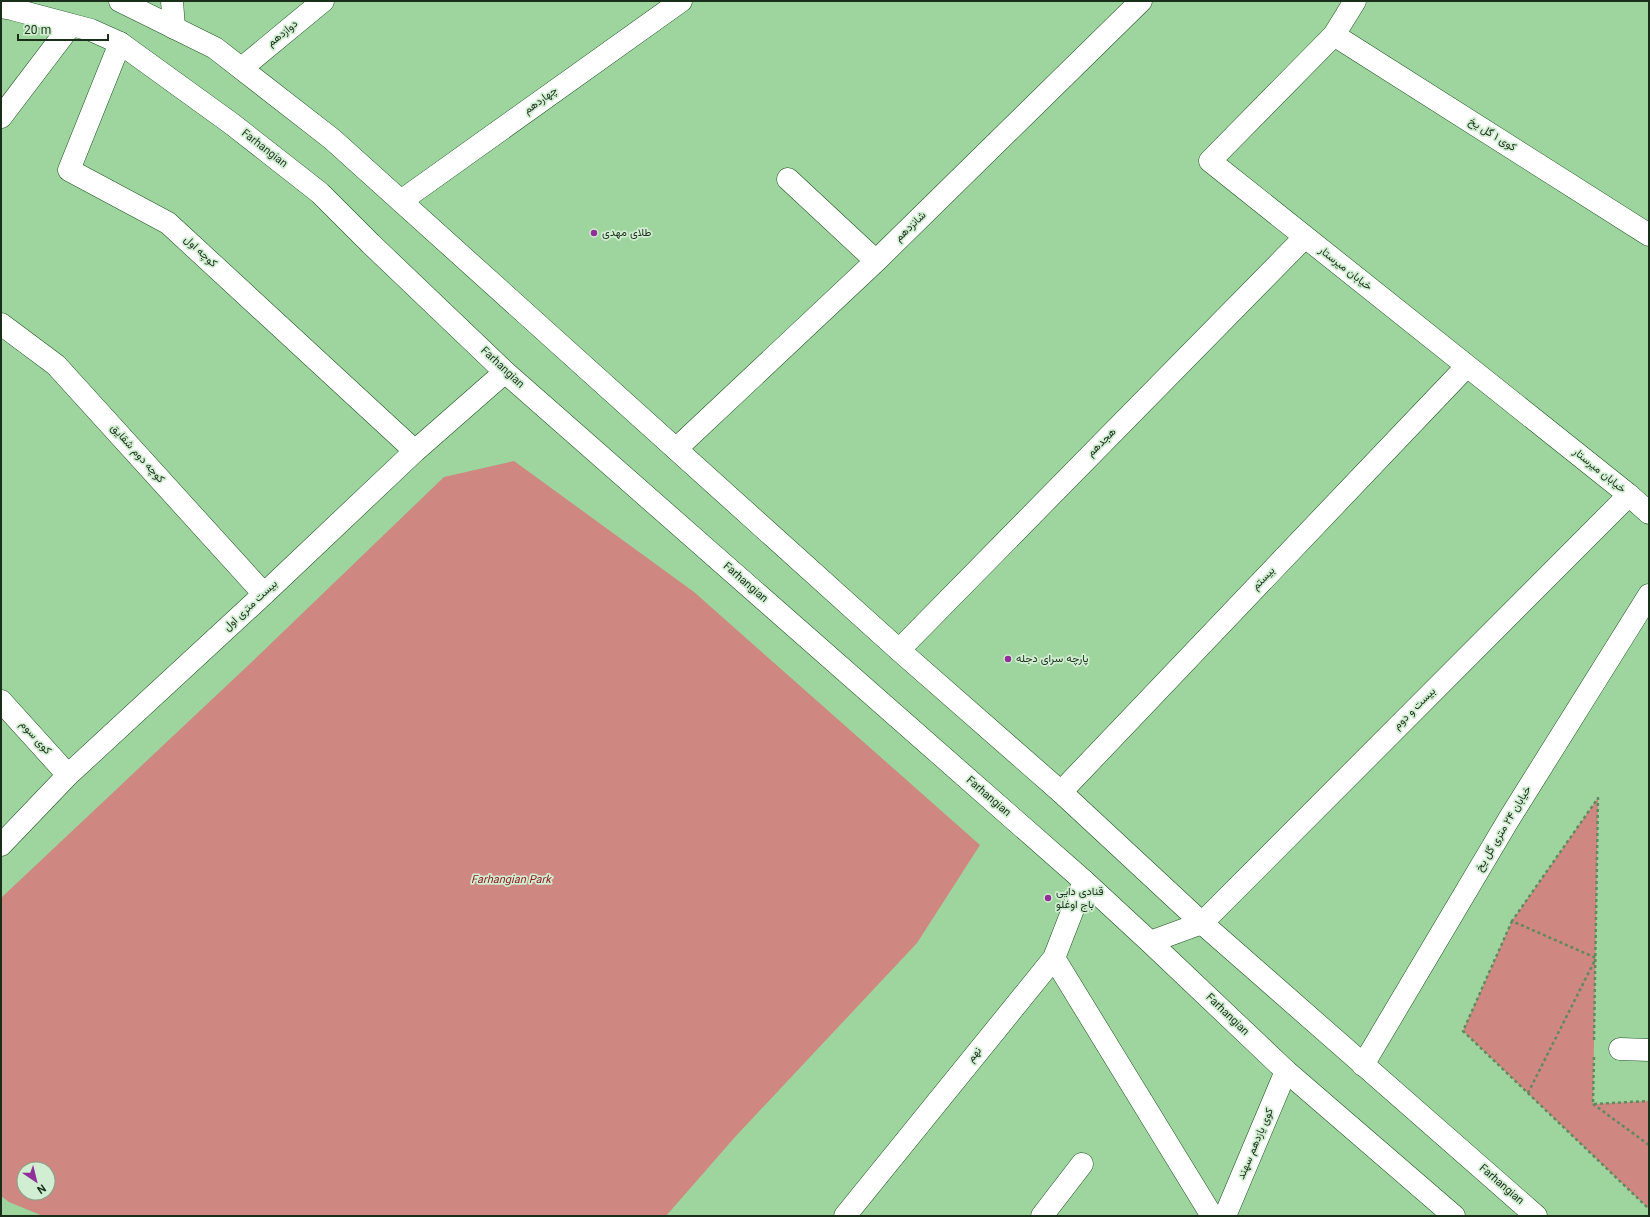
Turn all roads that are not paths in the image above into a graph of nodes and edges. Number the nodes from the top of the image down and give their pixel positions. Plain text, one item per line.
1 (120, 1) edge
2 (172, 1) edge
3 (323, 1) edge
4 (681, 1) edge
5 (1141, 1) edge
6 (1356, 1) edge
7 (1, 7) edge
8 (71, 25) junction
9 (174, 28) junction
10 (1334, 35) junction
11 (120, 43) junction
12 (242, 68) junction
13 (1, 117) edge
14 (788, 179) dead end
15 (401, 201) junction
16 (1649, 235) edge
17 (1305, 237) junction
18 (876, 261) junction
19 (1, 324) edge
20 (1467, 366) junction
21 (505, 372) junction
22 (676, 449) junction
23 (415, 451) junction
24 (1629, 495) junction
25 (1649, 513) edge
26 (264, 594) junction
27 (1649, 595) edge
28 (899, 650) junction
29 (1, 701) edge
30 (68, 775) junction
31 (1061, 792) junction
32 (1, 846) edge
33 (1084, 881) junction
34 (1202, 923) junction
35 (1150, 942) junction
36 (1054, 958) junction
37 (1620, 1049) dead end
38 (1649, 1050) edge
39 (1363, 1065) junction
40 (1286, 1071) junction
41 (1082, 1164) dead end
42 (846, 1216) edge
43 (1042, 1216) edge
44 (1212, 1216) edge
45 (1225, 1216) edge
46 (1454, 1216) edge
47 (1536, 1216) edge

1 - 9 street, Farhangian
2 - 9 street
3 - 12 street, دوازدهم
4 - 15 street, چهاردهم
5 - 18 street, شانزدهم
6 - 10 street, خیابان میرستار
7 - 8 street, Farhangian
8 - 11 street, Farhangian
8 - 13 street
9 - 12 street, Farhangian
10 - 16 street, کوی ۱ گل یخ
10 - 17 street, خیابان میرستار
11 - 21 street, Farhangian
11 - 23 street, کوچه اول
12 - 15 street, Farhangian
14 - 18 street
15 - 22 street, Farhangian
17 - 20 street, خیابان میرستار
17 - 28 street, هجدهم
18 - 22 street, شانزدهم
19 - 26 street, کوچه دوم شقایق
20 - 24 street, خیابان میرستار
20 - 31 street, بیستم
21 - 23 street, بیست متری اول
21 - 33 street, Farhangian
22 - 28 street, Farhangian
23 - 26 street, بیست متری اول
24 - 25 street, خیابان میرستار
24 - 34 street, بیست و دوم
26 - 30 street, بیست متری اول
27 - 39 street, خیابان ۲۴ متری گل یخ
28 - 31 street, Farhangian
29 - 30 street, کوی سوم
30 - 32 street, بیست متری اول
31 - 34 street, Farhangian
33 - 35 street, Farhangian
33 - 36 street, نهم
34 - 35 street
34 - 39 street, Farhangian
35 - 40 street, Farhangian
36 - 42 street, نهم
36 - 44 street
37 - 38 street
39 - 47 street, Farhangian
40 - 45 street, کوی یازدهم سهند
40 - 46 street, Farhangian
41 - 43 street

